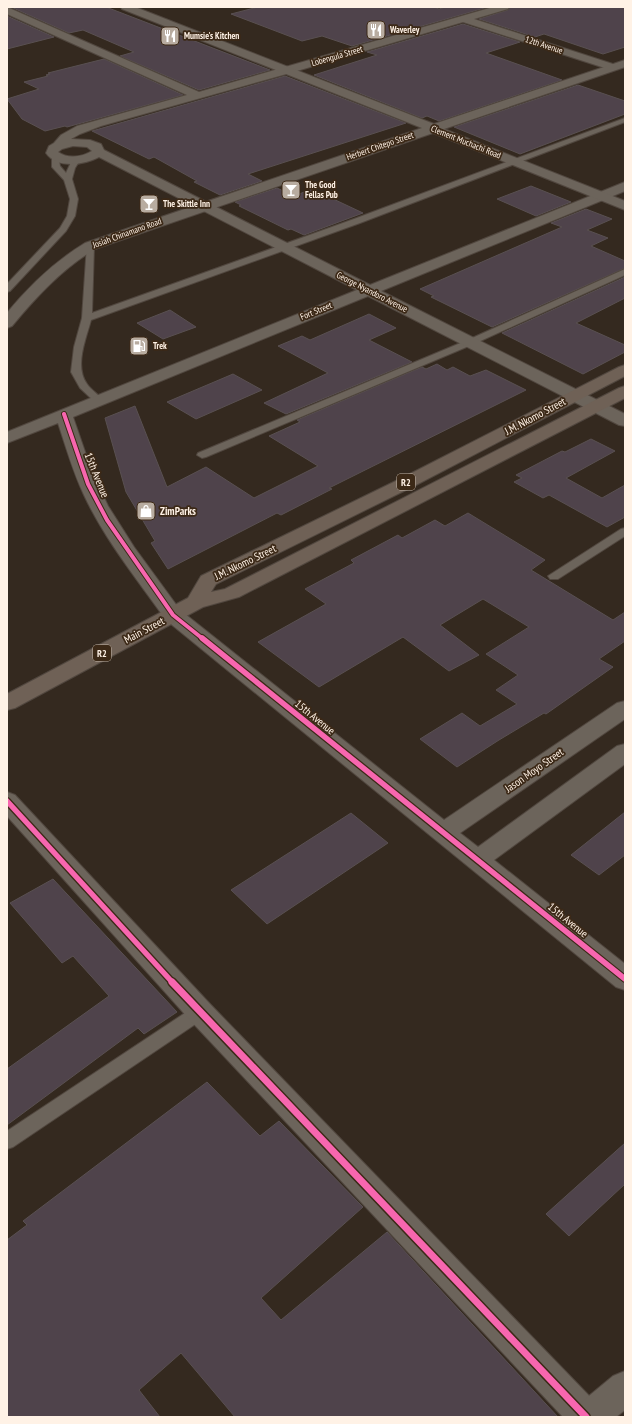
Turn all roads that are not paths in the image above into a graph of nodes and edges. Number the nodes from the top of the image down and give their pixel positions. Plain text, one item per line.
1 (126, 7) edge
2 (149, 7) edge
3 (504, 7) edge
4 (7, 10) edge
5 (463, 19) junction
6 (625, 63) edge
7 (299, 67) junction
8 (612, 67) junction
9 (286, 71) junction
10 (625, 71) edge
11 (308, 78) junction
12 (198, 95) junction
13 (625, 120) edge
14 (97, 123) junction
15 (432, 128) junction
16 (94, 148) junction
17 (56, 151) junction
18 (80, 159) junction
19 (517, 162) junction
20 (118, 163) junction
21 (68, 179) junction
22 (625, 186) edge
23 (600, 196) junction
24 (203, 206) junction
25 (625, 206) edge
26 (90, 246) junction
27 (285, 248) junction
28 (625, 272) edge
29 (7, 289) edge
30 (368, 290) junction
31 (87, 318) junction
32 (7, 323) edge
33 (470, 342) junction
34 (625, 370) edge
35 (625, 391) edge
36 (574, 395) junction
37 (98, 400) junction
38 (596, 406) junction
39 (64, 414) junction
40 (625, 421) edge
41 (7, 438) edge
42 (202, 455) dead end
43 (625, 531) edge
44 (554, 576) dead end
45 (196, 602) junction
46 (173, 615) junction
47 (7, 703) edge
48 (625, 708) edge
49 (625, 752) edge
50 (7, 801) edge
51 (443, 833) junction
52 (477, 860) junction
53 (625, 979) edge
54 (200, 1012) junction
55 (7, 1141) edge
56 (625, 1388) edge
57 (586, 1417) edge
58 (590, 1417) edge

1 - 9 street, Clement Muchachi Road
2 - 7 street, Clement Muchachi Road
3 - 5 street, Lobengula Street
4 - 12 street
5 - 7 street, Lobengula Street
5 - 8 street, 12th Avenue
6 - 8 street, Herbert Chitepo Street
7 - 9 street, Lobengula Street
7 - 11 street, Clement Muchachi Road
8 - 10 street, 12th Avenue
8 - 15 street, Herbert Chitepo Street
9 - 11 street, Clement Muchachi Road
9 - 12 street, Lobengula Street
11 - 15 street, Clement Muchachi Road
12 - 14 street, Lobengula Street
13 - 19 lane
14 - 16 street
14 - 17 street, Lobengula Street
15 - 19 street, Clement Muchachi Road
15 - 24 street, Herbert Chitepo Street
16 - 17 street
16 - 18 street
16 - 20 street, George Nyandoro Avenue
17 - 18 street, George Nyandoro Avenue
17 - 21 lane
18 - 20 street, George Nyandoro Avenue
18 - 21 lane
19 - 23 street, Clement Muchachi Road
19 - 27 lane
20 - 24 street, George Nyandoro Avenue
21 - 29 lane
22 - 23 street, Fort Street
23 - 25 street, Clement Muchachi Road
23 - 30 street, Fort Street
24 - 26 street, Josiah Chinamano Road
24 - 27 street, George Nyandoro Avenue
26 - 31 lane
26 - 32 street, Josiah Chinamano Road
27 - 30 street, George Nyandoro Avenue
27 - 31 lane
28 - 33 lane
30 - 33 street, George Nyandoro Avenue
30 - 37 street, Fort Street
31 - 37 lane
33 - 36 street, George Nyandoro Avenue
33 - 42 lane
34 - 36 highway, J.M. Nkomo Street / R2
35 - 38 highway, J.M. Nkomo Street / R2
36 - 38 street, George Nyandoro Avenue
36 - 45 highway, J.M. Nkomo Street / R2
37 - 39 street, Fort Street
38 - 40 street, George Nyandoro Avenue
38 - 45 highway, J.M. Nkomo Street / R2
39 - 41 street, Fort Street
39 - 46 street, 15th Avenue
43 - 44 lane
45 - 46 highway, Main Street / R2
46 - 47 highway, Main Street / R2
46 - 51 street, 15th Avenue
48 - 51 street, Jason Moyo Street
49 - 52 street
50 - 54 street
51 - 52 street, 15th Avenue
52 - 53 street, 15th Avenue
54 - 55 lane
54 - 57 street
56 - 58 street

